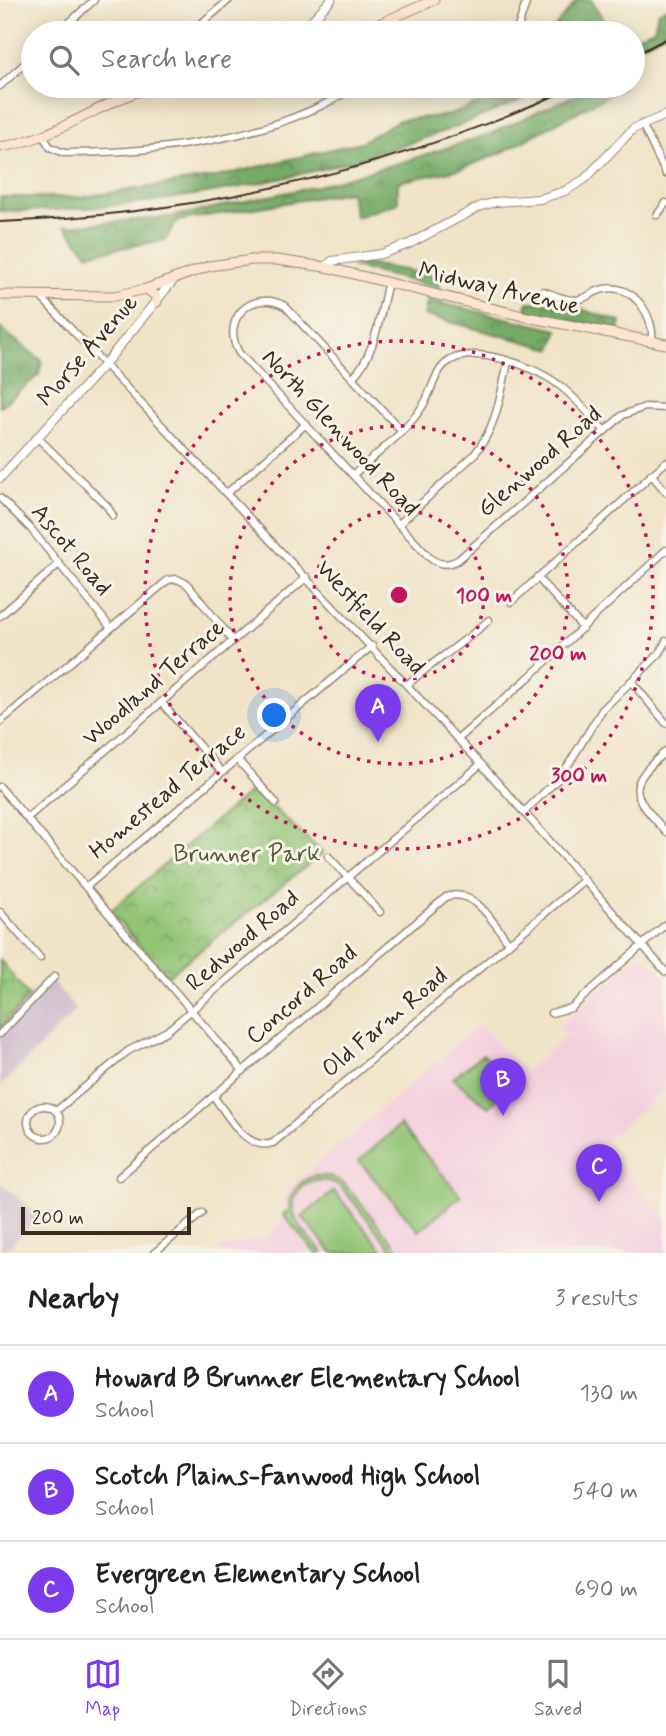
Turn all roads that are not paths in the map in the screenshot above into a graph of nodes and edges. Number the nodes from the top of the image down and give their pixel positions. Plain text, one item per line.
1 (94, 0) edge
2 (229, 0) edge
3 (331, 0) edge
4 (434, 0) edge
5 (527, 0) edge
6 (71, 21) edge
7 (204, 21) edge
8 (311, 21) edge
9 (386, 21) edge
10 (520, 21) edge
11 (21, 67) edge
12 (0, 86) edge
13 (124, 98) edge
14 (334, 98) edge
15 (666, 115) edge
16 (642, 124) junction
17 (43, 136) junction
18 (0, 147) edge
19 (666, 174) edge
20 (666, 203) edge
21 (657, 215) dead end
22 (324, 267) junction
23 (175, 278) junction
24 (388, 282) junction
25 (146, 289) junction
26 (543, 291) dead end
27 (0, 295) edge
28 (40, 296) junction
29 (157, 302) junction
30 (652, 342) junction
31 (666, 344) edge
32 (508, 362) junction
33 (104, 365) junction
34 (352, 378) junction
35 (666, 408) edge
36 (306, 424) junction
37 (401, 430) junction
38 (604, 430) junction
39 (38, 438) junction
40 (666, 462) edge
41 (650, 474) junction
42 (353, 475) junction
43 (0, 478) edge
44 (666, 492) edge
45 (227, 493) junction
46 (0, 498) edge
47 (113, 516) dead end
48 (399, 524) junction
49 (666, 550) edge
50 (59, 564) junction
51 (447, 564) joint
52 (537, 577) junction
53 (307, 578) junction
54 (511, 602) dead end
55 (0, 616) edge
56 (489, 620) dead end
57 (111, 628) junction
58 (583, 628) junction
59 (666, 640) edge
60 (233, 641) junction
61 (372, 646) junction
62 (631, 681) junction
63 (407, 685) junction
64 (162, 702) junction
65 (0, 722) edge
66 (666, 723) edge
67 (458, 739) junction
68 (666, 751) edge
69 (236, 759) junction
70 (481, 764) junction
71 (221, 771) junction
72 (0, 787) edge
73 (276, 803) dead end
74 (524, 812) junction
75 (27, 818) junction
76 (666, 832) edge
77 (328, 856) dead end
78 (346, 877) junction
79 (584, 880) junction
80 (86, 887) junction
81 (0, 912) edge
82 (380, 912) dead end
83 (666, 924) edge
84 (509, 943) junction
85 (642, 945) junction
86 (40, 958) dead end
87 (666, 972) edge
88 (55, 976) dead end
89 (191, 1011) junction
90 (551, 1013) dead end
91 (0, 1034) edge
92 (243, 1071) junction
93 (214, 1097) junction
94 (56, 1111) junction
95 (119, 1177) dead end
96 (202, 1213) dead end
97 (154, 1253) edge

1 - 6 street
2 - 7 street
3 - 8 street
4 - 9 main road
5 - 10 street
11 - 12 street
13 - 17 main road
14 - 17 street
15 - 16 street
16 - 19 street
16 - 22 street
17 - 18 main road
20 - 21 street
22 - 23 main road, Midway Avenue
22 - 24 main road, Midway Avenue
23 - 25 main road, Midway Avenue
23 - 29 street, Morse Avenue
24 - 30 main road, Midway Avenue
24 - 34 street
25 - 28 main road, Midway Avenue
25 - 29 main road
26 - 30 street
27 - 28 main road, Midway Avenue
28 - 33 street, Westfield Road
29 - 33 street, Morse Avenue
30 - 31 main road, Midway Avenue
32 - 37 street
32 - 38 street
32 - 48 street
33 - 39 street, Morse Avenue
33 - 45 street, Westfield Road
34 - 36 street, North Glenwood Road
34 - 37 street
35 - 38 street, Glenwood Road
36 - 42 street, North Glenwood Road
36 - 45 street
37 - 42 street
38 - 51 street, Glenwood Road
39 - 43 street, Morse Avenue
39 - 47 street
40 - 41 street
41 - 44 street
41 - 52 street
42 - 48 street, North Glenwood Road
45 - 53 street, Westfield Road
46 - 50 street, Ascot Road
48 - 51 street, North Glenwood Road
49 - 58 street
50 - 55 street
50 - 57 street, Ascot Road
52 - 54 street
52 - 58 street
53 - 60 street, Woodland Terrace
53 - 61 street, Westfield Road
56 - 63 street
57 - 60 street
57 - 65 street
58 - 67 street
59 - 62 street
60 - 64 street, Woodland Terrace
61 - 63 street, Westfield Road
61 - 69 street, Homestead Terrace
62 - 66 street
62 - 74 street
63 - 67 street, Westfield Road
64 - 71 street
64 - 75 street, Woodland Terrace
67 - 70 street, Westfield Road
68 - 76 street
69 - 71 street, Homestead Terrace
69 - 73 street
70 - 74 street, Westfield Road
70 - 78 street, Redwood Road
71 - 80 street, Homestead Terrace
72 - 75 street
74 - 79 street, Westfield Road
75 - 80 street
77 - 78 street
78 - 82 street
78 - 89 street, Redwood Road
79 - 84 street, Old Farm Road
79 - 85 street, Westfield Road
80 - 89 street
81 - 86 street
83 - 85 street
84 - 92 street, Concord Road
84 - 93 street, Old Farm Road
85 - 87 street, Westfield Road
85 - 90 street
88 - 91 street
89 - 92 street
89 - 94 street, Redwood Road
92 - 93 street, Concord Road
93 - 95 street, Concord Road
94 - 94 street
96 - 97 street

